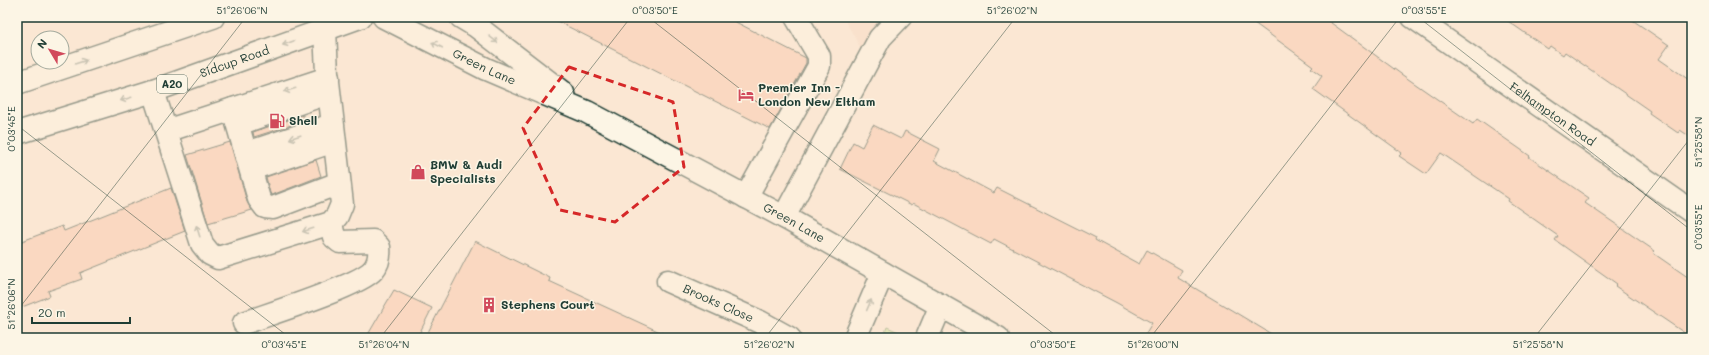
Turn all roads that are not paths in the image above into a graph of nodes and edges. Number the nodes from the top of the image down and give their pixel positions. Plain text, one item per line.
1 (213, 17) edge
2 (360, 17) edge
3 (384, 17) edge
4 (461, 17) edge
5 (796, 17) edge
6 (900, 17) edge
7 (1413, 17) edge
8 (325, 30) junction
9 (17, 83) edge
10 (153, 91) junction
11 (587, 112) junction
12 (166, 131) junction
13 (333, 132) junction
14 (17, 133) edge
15 (247, 154) junction
16 (746, 197) junction
17 (1692, 212) edge
18 (784, 217) junction
19 (331, 223) junction
20 (884, 273) junction
21 (668, 281) dead end
22 (940, 305) junction
23 (244, 324) dead end
24 (789, 338) edge
25 (855, 338) edge
26 (927, 338) edge
27 (998, 338) edge

9 -> 1 main road
2 - 8 main road, Sidcup Road / A20
11 -> 3 main road, Green Lane
4 -> 11 main road, Green Lane
5 - 16 main road
6 - 18 main road
7 - 17 main road, Felhampton Road
8 -> 10 main road, Sidcup Road / A20
8 - 13 main road
10 - 12 main road
10 -> 14 main road, Sidcup Road / A20
11 - 16 main road, Green Lane
12 - 15 main road
19 -> 12 main road
13 -> 15 main road
13 - 15 main road
13 -> 15 main road
13 - 15 main road
13 - 19 main road
16 - 18 main road, Green Lane
18 - 20 main road, Green Lane
19 - 23 main road
20 - 22 main road, Green Lane
25 -> 20 main road
21 - 24 main road, Brooks Close
22 - 26 main road
22 - 27 main road, Green Lane

